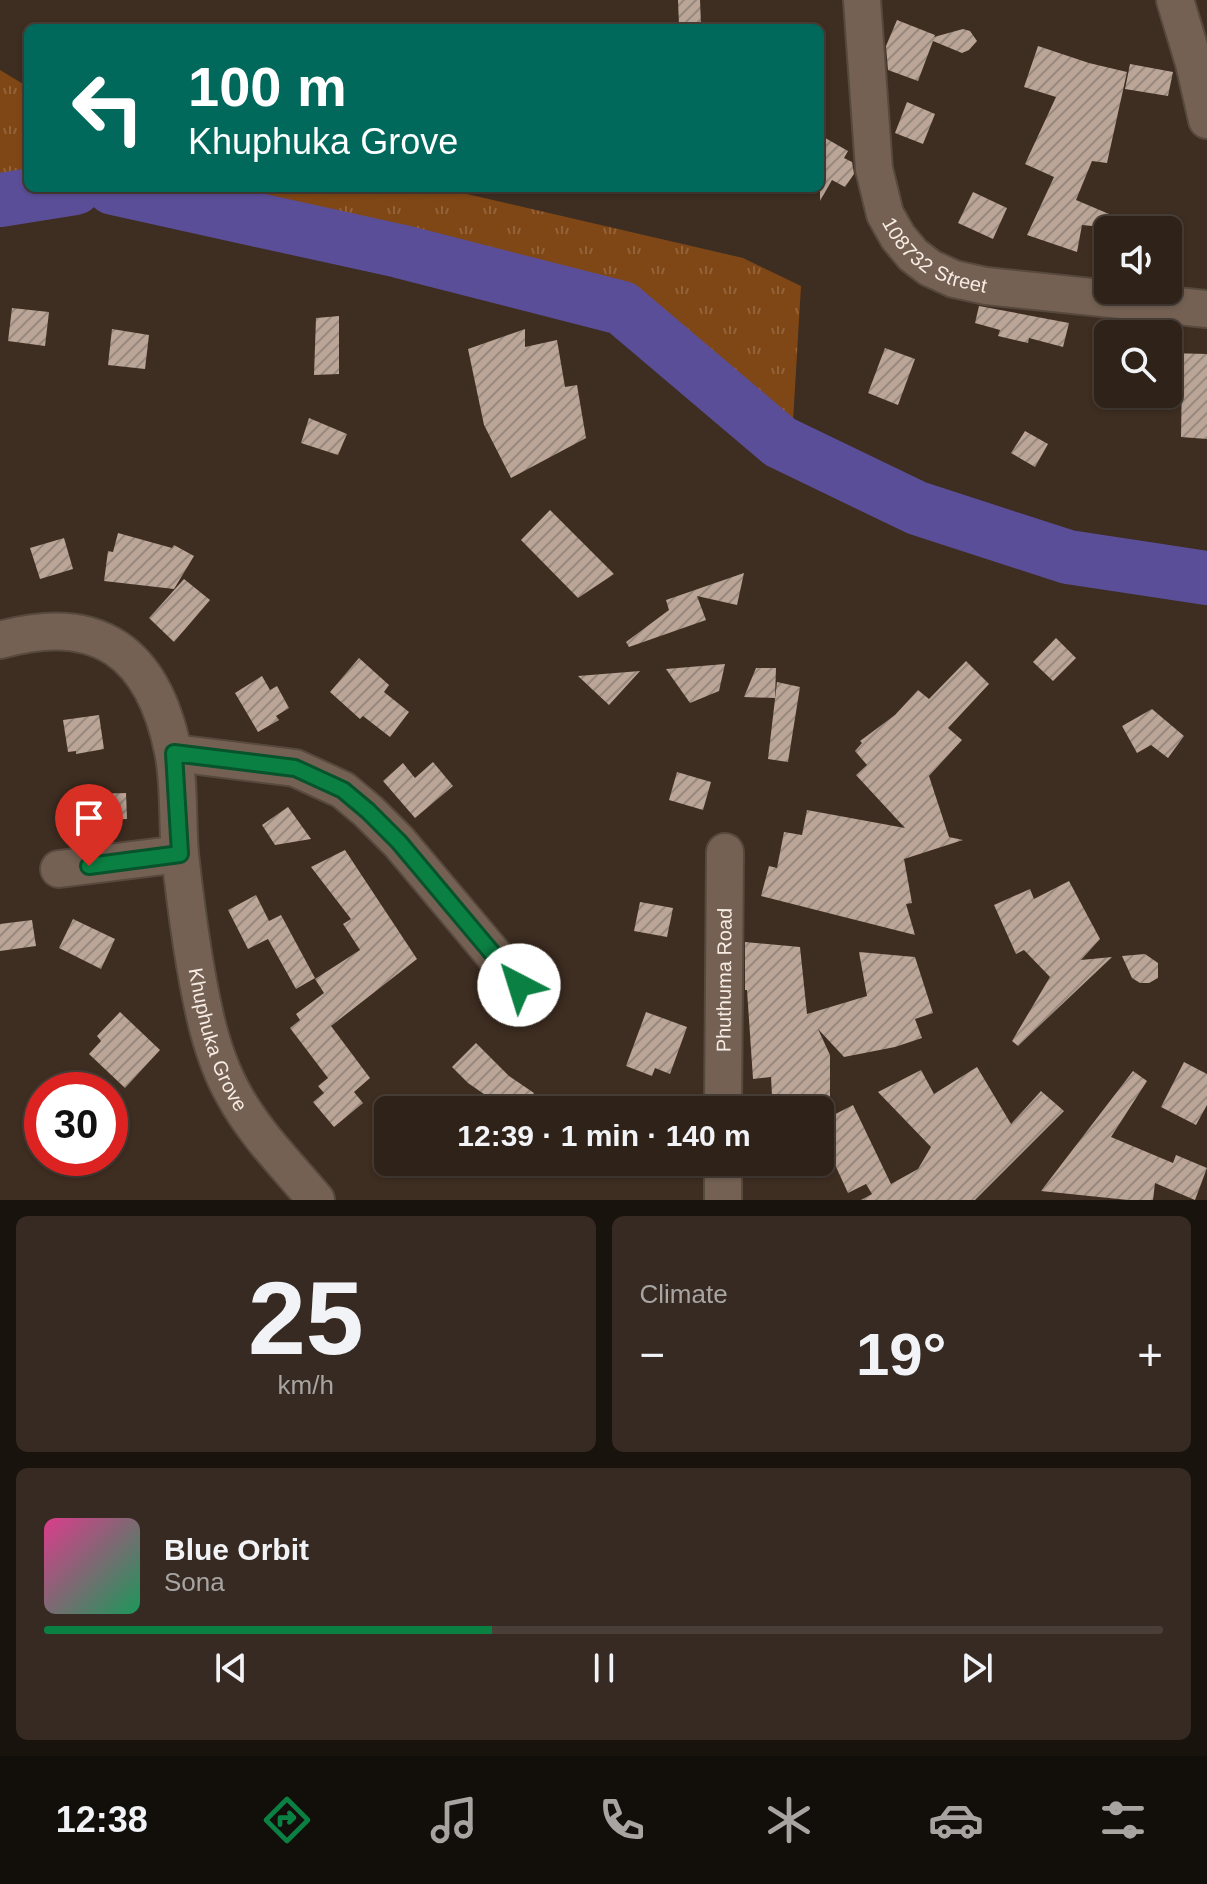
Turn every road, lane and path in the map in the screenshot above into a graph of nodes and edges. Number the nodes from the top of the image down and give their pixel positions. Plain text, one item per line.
1 (862, 0) edge
2 (1175, 0) edge
3 (1207, 120) edge
4 (1207, 309) edge
5 (0, 640) edge
6 (174, 753) junction
7 (725, 852) dead end
8 (180, 854) junction
9 (59, 869) dead end
10 (519, 985) dead end
11 (723, 1096) edge
12 (723, 1176) edge
13 (316, 1200) edge
14 (723, 1200) edge

1 - 4 street, 108732 Street
2 - 3 street
5 - 6 street, Khuphuka Grove
6 - 8 street, Khuphuka Grove
6 - 10 street
7 - 11 street, Phuthuma Road
8 - 9 street
8 - 13 street, Khuphuka Grove
12 - 14 street

